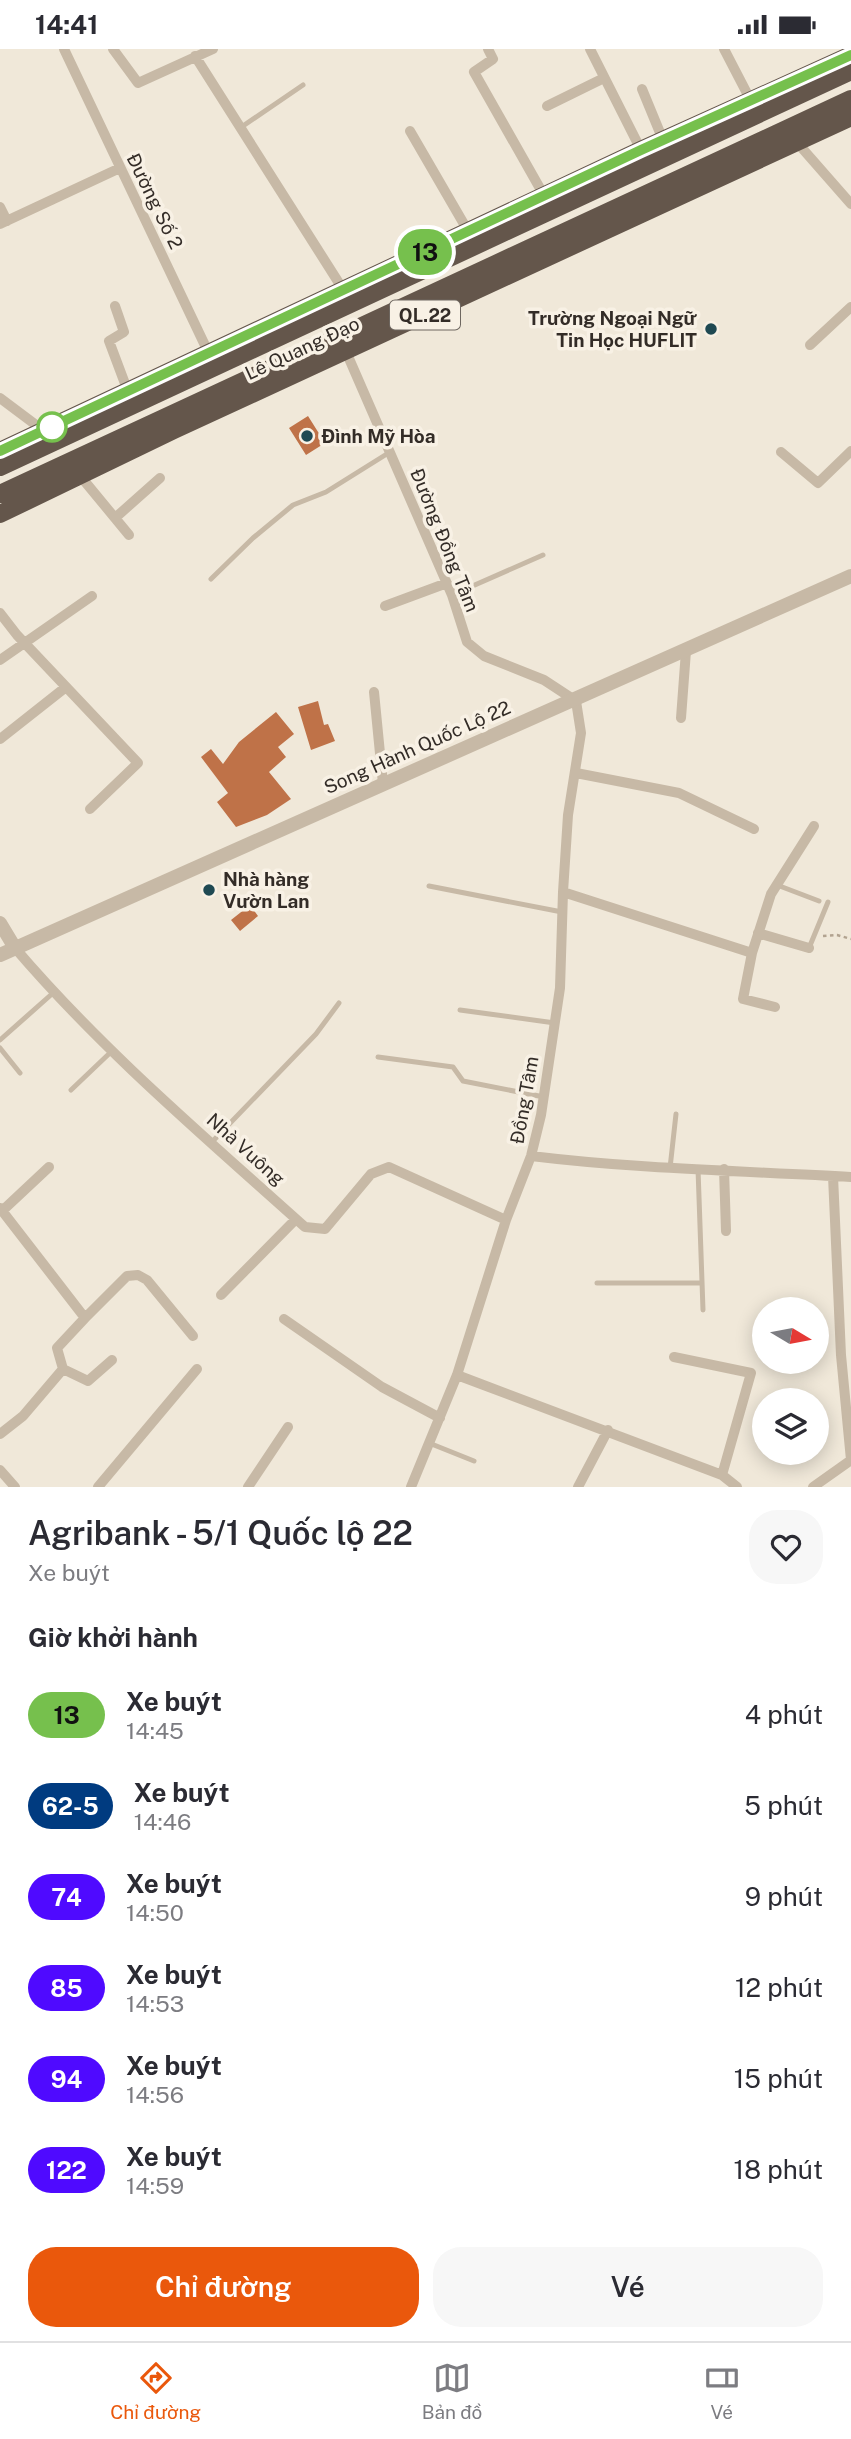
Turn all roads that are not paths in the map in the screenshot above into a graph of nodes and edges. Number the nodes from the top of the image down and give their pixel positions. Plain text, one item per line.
1 (64, 49) edge
2 (113, 49) edge
3 (213, 49) edge
4 (488, 49) edge
5 (590, 49) edge
6 (724, 49) edge
7 (851, 55) edge
8 (195, 56) junction
9 (851, 71) edge
10 (604, 78) junction
11 (303, 85) dead end
12 (642, 89) dead end
13 (851, 99) edge
14 (751, 101) junction
15 (547, 106) dead end
16 (851, 117) edge
17 (240, 128) junction
18 (410, 131) dead end
19 (791, 136) junction
20 (663, 140) junction
21 (641, 150) junction
22 (120, 168) junction
23 (548, 203) junction
24 (851, 204) edge
25 (0, 207) edge
26 (3, 223) edge
27 (468, 231) junction
28 (344, 292) junction
29 (115, 306) dead end
30 (851, 307) edge
31 (343, 344) junction
32 (810, 345) dead end
33 (212, 360) junction
34 (127, 389) junction
35 (0, 398) edge
36 (44, 431) junction
37 (0, 451) edge
38 (851, 451) edge
39 (390, 452) junction
40 (781, 452) dead end
41 (68, 462) junction
42 (0, 467) edge
43 (81, 477) junction
44 (160, 478) dead end
45 (0, 494) edge
46 (0, 515) edge
47 (115, 518) junction
48 (129, 535) dead end
49 (543, 555) dead end
50 (851, 576) edge
51 (211, 579) dead end
52 (447, 583) junction
53 (452, 595) junction
54 (92, 596) dead end
55 (385, 606) dead end
56 (0, 613) edge
57 (24, 643) junction
58 (686, 651) junction
59 (0, 660) edge
60 (66, 687) junction
61 (374, 692) dead end
62 (576, 701) junction
63 (681, 717) dead end
64 (0, 739) edge
65 (576, 773) junction
66 (383, 784) junction
67 (90, 809) dead end
68 (814, 826) dead end
69 (754, 828) dead end
70 (777, 885) junction
71 (429, 886) dead end
72 (563, 892) junction
73 (819, 901) dead end
74 (828, 902) dead end
75 (562, 912) junction
76 (0, 923) edge
77 (758, 933) junction
78 (15, 948) junction
79 (809, 948) joint
80 (752, 953) junction
81 (0, 955) edge
82 (54, 993) junction
83 (339, 1003) dead end
84 (775, 1007) dead end
85 (460, 1010) dead end
86 (555, 1023) junction
87 (0, 1039) edge
88 (0, 1048) edge
89 (113, 1050) junction
90 (378, 1056) dead end
91 (20, 1073) dead end
92 (71, 1090) dead end
93 (544, 1097) junction
94 (676, 1114) dead end
95 (210, 1144) junction
96 (531, 1156) junction
97 (49, 1167) dead end
98 (670, 1168) junction
99 (698, 1168) junction
100 (724, 1169) junction
101 (833, 1176) junction
102 (851, 1177) edge
103 (1, 1210) edge
104 (296, 1219) junction
105 (506, 1220) junction
106 (726, 1231) dead end
107 (597, 1283) dead end
108 (702, 1283) junction
109 (221, 1295) dead end
110 (703, 1310) dead end
111 (85, 1318) junction
112 (284, 1319) dead end
113 (193, 1336) dead end
114 (846, 1354) edge
115 (674, 1357) dead end
116 (112, 1360) dead end
117 (63, 1369) junction
118 (197, 1369) dead end
119 (457, 1375) junction
120 (440, 1418) junction
121 (288, 1427) dead end
122 (608, 1430) junction
123 (0, 1434) edge
124 (429, 1443) junction
125 (851, 1460) edge
126 (474, 1461) dead end
127 (0, 1470) edge
128 (722, 1475) junction
129 (15, 1487) edge
130 (98, 1487) edge
131 (248, 1487) edge
132 (411, 1487) edge
133 (578, 1487) edge
134 (737, 1487) edge
135 (813, 1487) edge

1 - 22 street, Đường Số 2
2 - 8 street
3 - 8 street
4 - 23 street
5 - 10 street
6 - 14 street
7 - 14 highway, Lê Quang Đạo / QL.22
8 - 17 street
9 - 23 highway, Lê Quang Đạo / QL.22
10 - 15 street
10 - 21 street
11 - 17 lane
12 - 20 street
13 - 19 highway, Lê Quang Đạo / QL.22
14 - 20 highway, Lê Quang Đạo / QL.22
16 - 19 highway, Lê Quang Đạo / QL.22
17 - 28 street
18 - 27 street
19 - 24 street
19 - 31 highway, Lê Quang Đạo / QL.22
20 - 21 highway, Lê Quang Đạo / QL.22
21 - 23 highway, Lê Quang Đạo / QL.22
22 - 26 street
22 - 33 street, Đường Số 2
23 - 27 highway, Lê Quang Đạo / QL.22
23 - 33 highway, Lê Quang Đạo / QL.22
25 - 26 street
27 - 28 highway, Lê Quang Đạo / QL.22
28 - 33 highway, Lê Quang Đạo / QL.22
29 - 34 street
30 - 32 street
31 - 39 street, Đường Đồng Tâm
31 - 41 highway, Lê Quang Đạo / QL.22
31 - 43 highway, Lê Quang Đạo / QL.22
33 - 34 highway, Lê Quang Đạo / QL.22
33 - 42 highway, Lê Quang Đạo / QL.22
34 - 36 highway, Lê Quang Đạo / QL.22
35 - 36 street
36 - 37 highway, Lê Quang Đạo / QL.22
38 - 40 street
39 - 51 lane
39 - 52 street, Đường Đồng Tâm
41 - 43 street
41 - 45 highway, Lê Quang Đạo / QL.22
43 - 46 highway, Lê Quang Đạo / QL.22
43 - 47 street
44 - 47 street
47 - 48 street
49 - 53 lane
50 - 58 street, Song Hành Quốc Lộ 22
52 - 53 street, Đường Đồng Tâm
52 - 55 street
53 - 62 street, Đường Đồng Tâm
54 - 57 street
56 - 57 street
57 - 59 street
57 - 60 street
58 - 62 street, Song Hành Quốc Lộ 22
58 - 63 street
60 - 64 street
60 - 67 street
61 - 66 street
62 - 65 street, Đồng Tâm
62 - 66 street, Song Hành Quốc Lộ 22
65 - 69 street
65 - 72 street, Đồng Tâm
66 - 78 street, Song Hành Quốc Lộ 22
68 - 70 street
70 - 73 lane
70 - 77 street
71 - 75 lane
72 - 75 street, Đồng Tâm
72 - 80 street
74 - 79 lane
75 - 86 street, Đồng Tâm
76 - 78 street, Nhà Vuông
77 - 79 street
77 - 80 street
78 - 81 street, Song Hành Quốc Lộ 22
78 - 82 street, Nhà Vuông
80 - 84 street
82 - 87 lane
82 - 89 street, Nhà Vuông
83 - 95 lane
85 - 86 lane
86 - 93 street, Đồng Tâm
88 - 91 lane
89 - 92 lane
89 - 95 street, Nhà Vuông
90 - 93 lane
93 - 96 street, Đồng Tâm
94 - 98 lane
95 - 104 street, Nhà Vuông
96 - 98 street
96 - 105 street, Đồng Tâm
97 - 103 street
98 - 99 street
99 - 100 street
99 - 108 lane
100 - 101 street
100 - 106 street
101 - 102 street
101 - 114 street
103 - 111 street
104 - 105 street, Nhà Vuông
104 - 109 street
105 - 119 street, Đồng Tâm
107 - 108 lane
108 - 110 lane
111 - 113 street
111 - 117 street
112 - 120 street
114 - 125 street
115 - 128 street
116 - 117 street
117 - 123 street
118 - 130 street
119 - 120 street, Đồng Tâm
119 - 122 street
120 - 124 street, Đồng Tâm
121 - 131 street
122 - 128 street
122 - 133 street
124 - 126 lane
124 - 132 street, Đồng Tâm
125 - 135 street
127 - 129 street
128 - 134 street

